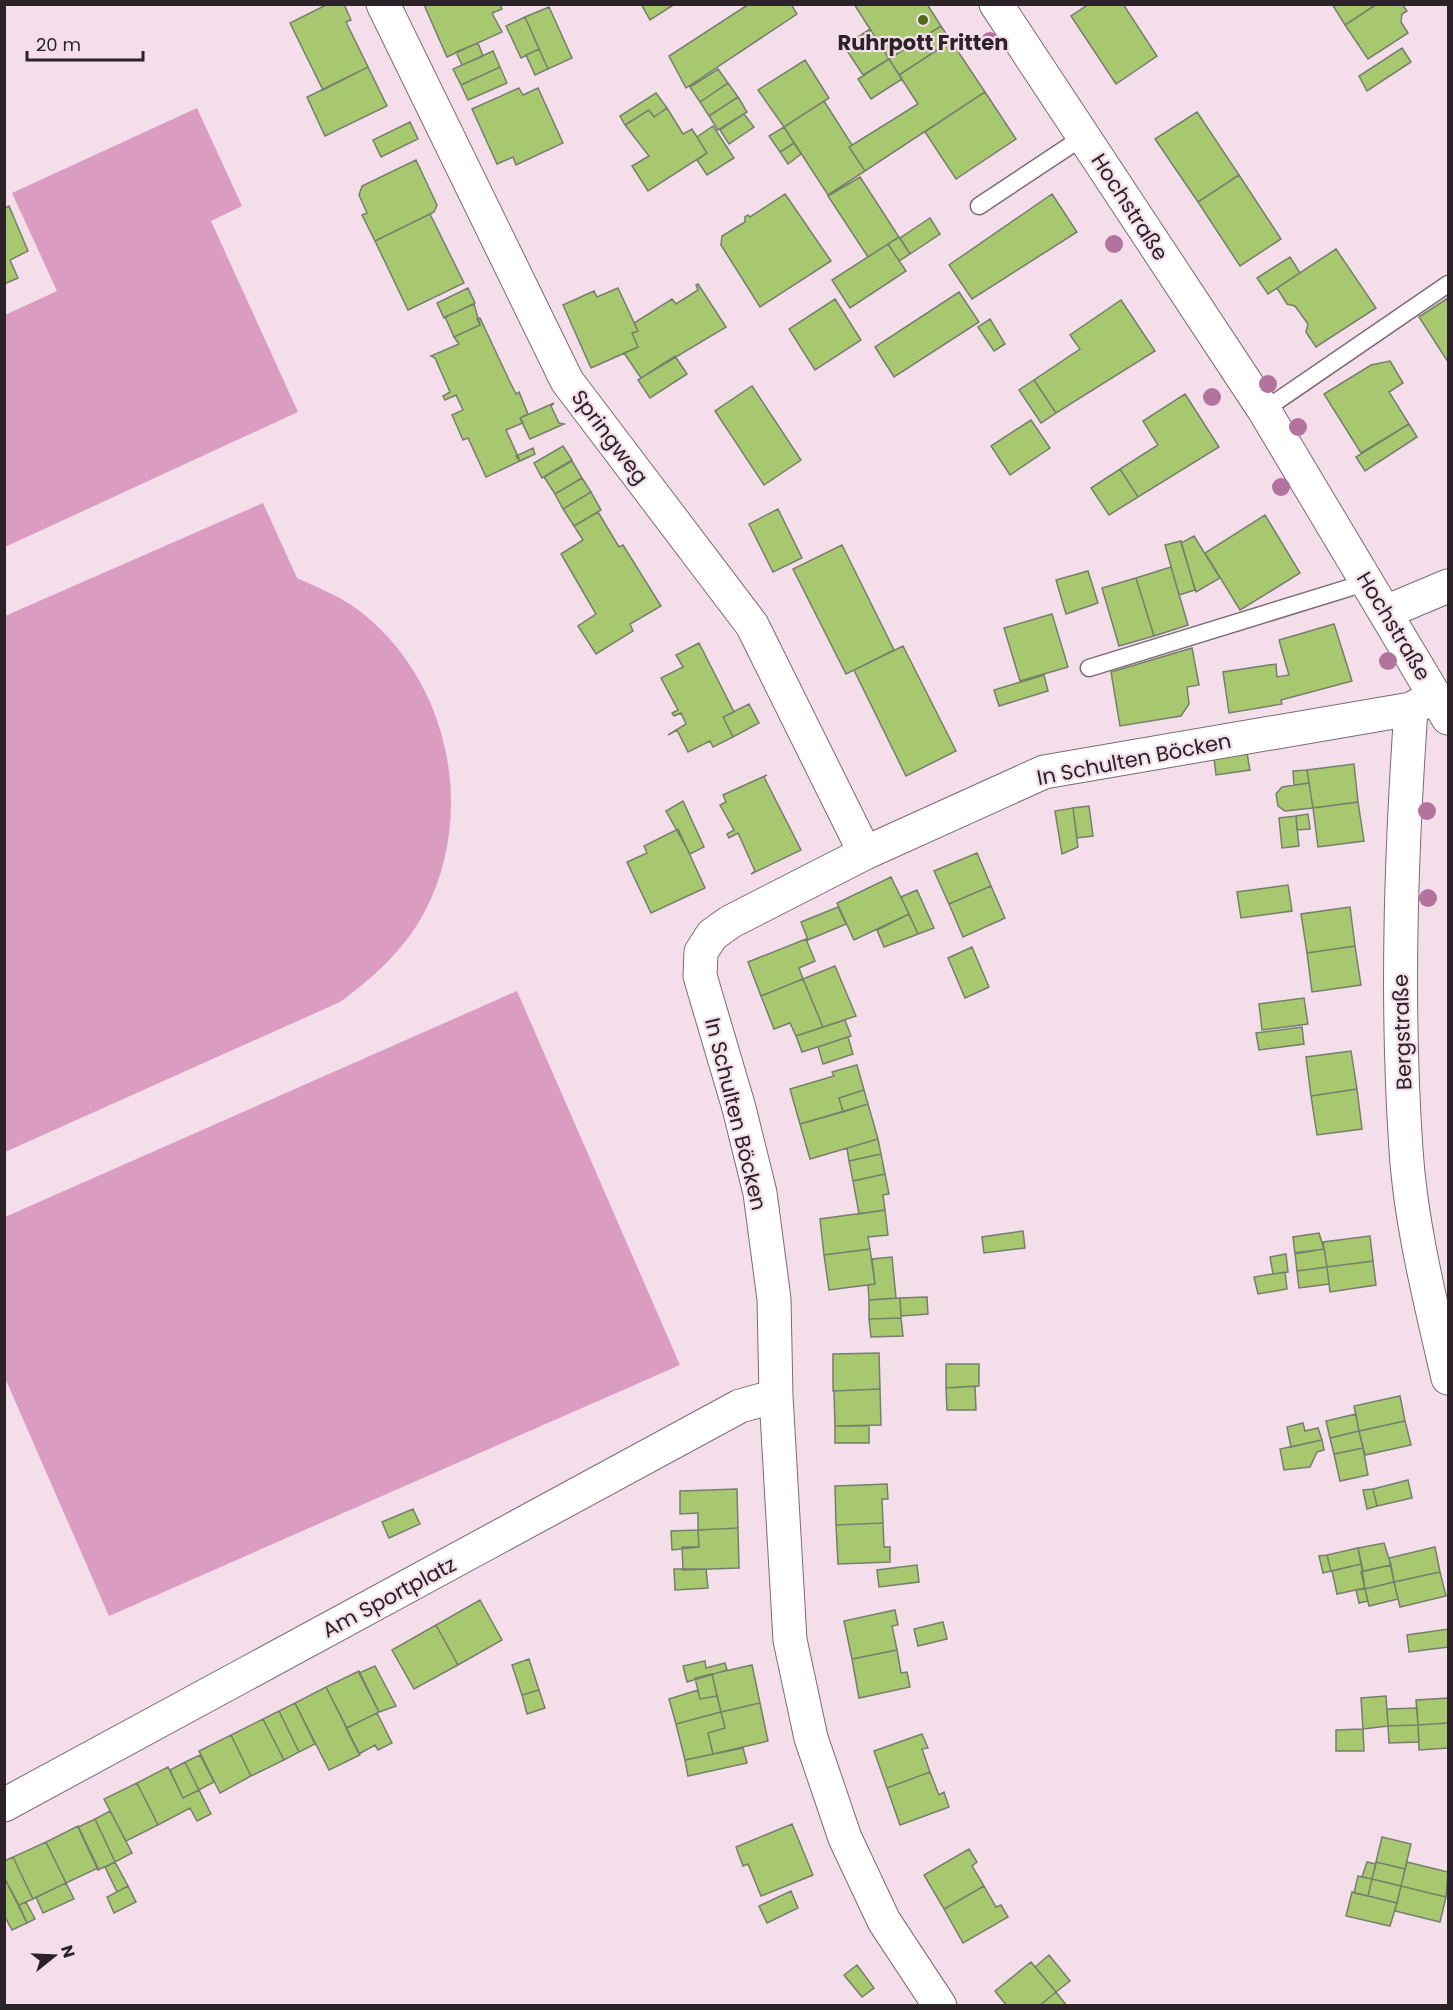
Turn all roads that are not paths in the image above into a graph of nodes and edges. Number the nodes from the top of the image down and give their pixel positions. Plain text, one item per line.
1 (383, 4) edge
2 (996, 4) edge
3 (1083, 137) junction
4 (979, 206) dead end
5 (1449, 284) edge
6 (1264, 410) junction
7 (1368, 582) junction
8 (1449, 586) edge
9 (1386, 612) junction
10 (1089, 668) dead end
11 (1432, 708) edge
12 (865, 853) junction
13 (1449, 1378) edge
14 (777, 1396) junction
15 (4, 1805) edge
16 (940, 2006) edge

1 - 12 street, Springweg
2 - 3 street, Hochstraße
3 - 4 lane
3 - 6 street, Hochstraße
5 - 6 lane
6 - 7 street, Hochstraße
7 - 9 street, Hochstraße
7 - 10 lane
8 - 9 street
9 - 11 street, Hochstraße
11 - 12 street, In Schulten Böcken
11 - 13 street, Bergstraße
12 - 14 street, In Schulten Böcken
14 - 15 street, Am Sportplatz
14 - 16 street, In Schulten Böcken

